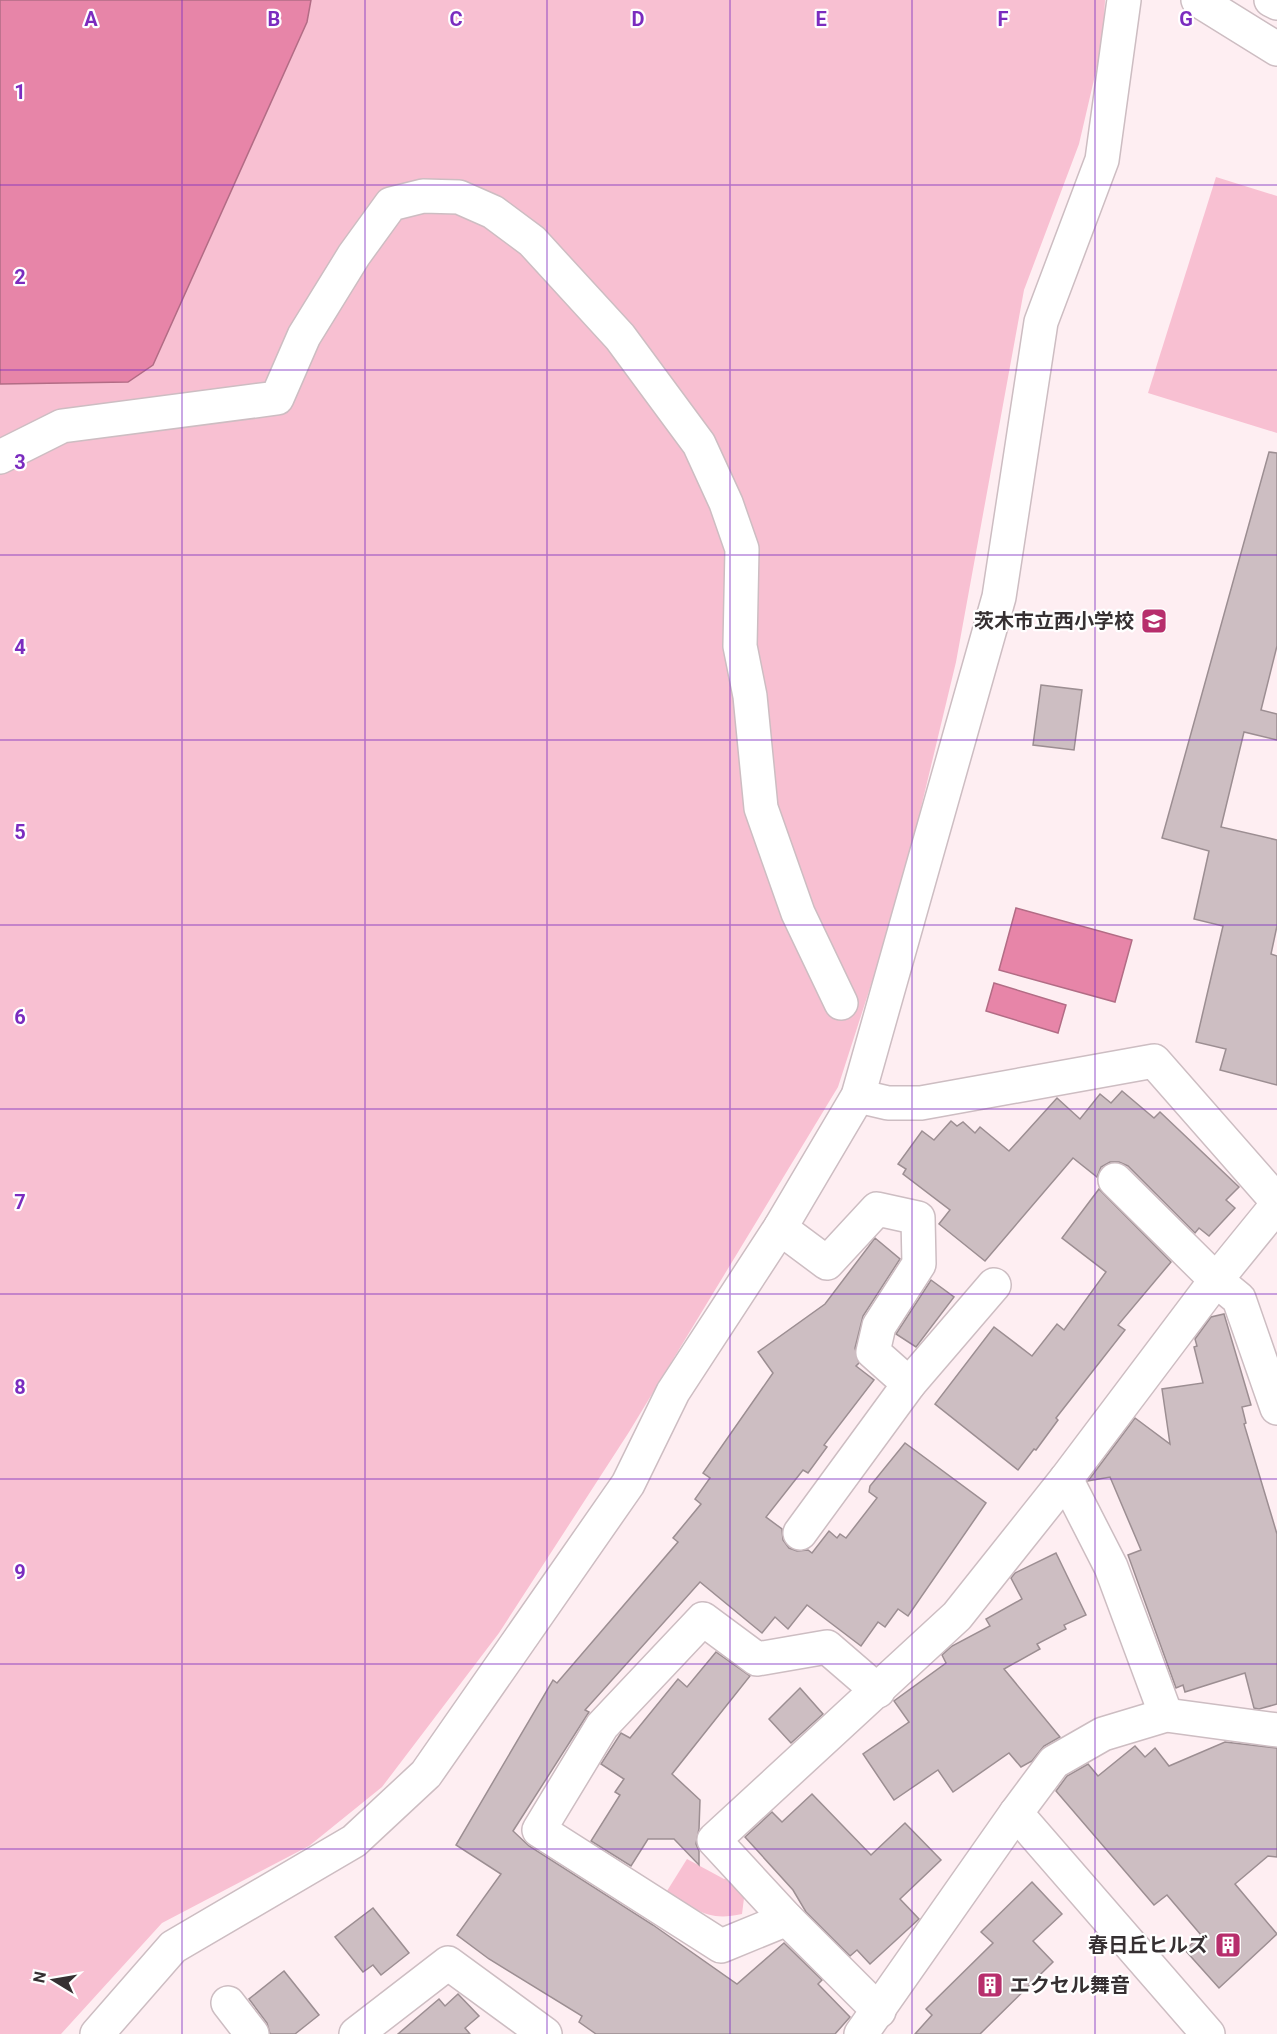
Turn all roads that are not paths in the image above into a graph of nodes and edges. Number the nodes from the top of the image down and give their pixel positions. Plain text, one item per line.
1 (1124, 0) edge
2 (1198, 0) edge
3 (1271, 0) edge
4 (1277, 3) edge
5 (1277, 49) edge
6 (0, 457) edge
7 (841, 1003) dead end
8 (858, 1096) junction
9 (1115, 1180) dead end
10 (1277, 1203) edge
11 (780, 1228) junction
12 (1216, 1280) junction
13 (994, 1285) dead end
14 (909, 1384) junction
15 (1277, 1408) edge
16 (1066, 1479) junction
17 (800, 1533) dead end
18 (878, 1691) junction
19 (1166, 1715) junction
20 (1277, 1730) edge
21 (1016, 1813) junction
22 (787, 1919) junction
23 (228, 2003) dead end
24 (870, 2022) edge
25 (97, 2034) edge
26 (252, 2034) edge
27 (356, 2034) edge
28 (545, 2034) edge
29 (1208, 2034) edge

1 - 8 street
2 - 5 street
3 - 4 street
6 - 7 street
8 - 10 street
8 - 11 street
9 - 12 street
10 - 12 street
11 - 14 street
11 - 25 street
12 - 15 street
12 - 16 street
13 - 14 street
14 - 17 street
16 - 18 street
16 - 19 street
18 - 22 street
18 - 22 street
19 - 20 street
19 - 21 street
21 - 24 street
21 - 29 street
22 - 24 street
23 - 26 street
27 - 28 street

